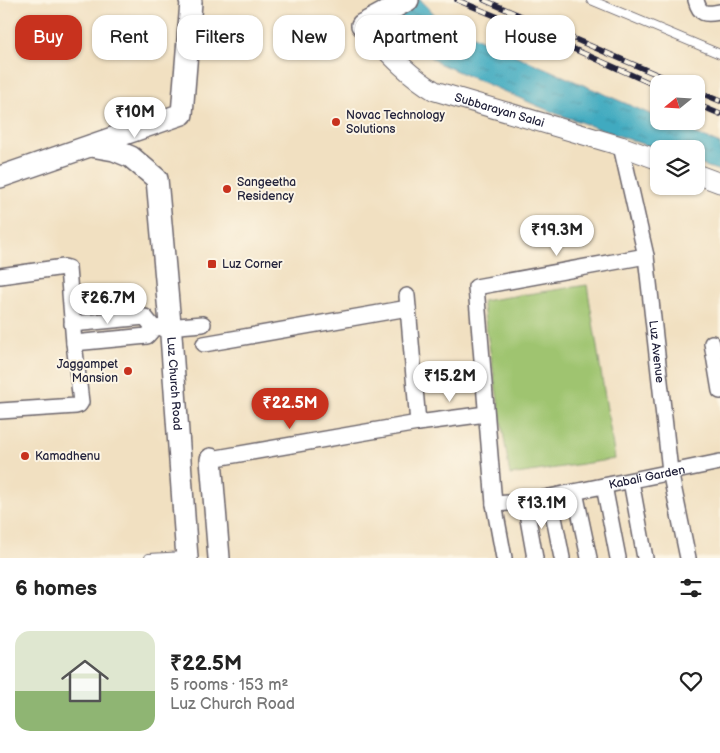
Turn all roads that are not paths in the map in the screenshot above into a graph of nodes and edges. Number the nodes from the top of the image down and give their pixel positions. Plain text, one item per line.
1 (190, 0) edge
2 (408, 0) edge
3 (591, 0) edge
4 (696, 0) edge
5 (720, 12) edge
6 (378, 15) edge
7 (720, 54) edge
8 (396, 60) edge
9 (91, 146) junction
10 (621, 146) junction
11 (650, 157) edge
12 (0, 177) edge
13 (705, 177) edge
14 (720, 183) edge
15 (646, 256) junction
16 (0, 276) edge
17 (72, 324) junction
18 (202, 324) dead end
19 (162, 327) junction
20 (74, 343) junction
21 (712, 343) dead end
22 (204, 344) dead end
23 (720, 391) edge
24 (0, 411) edge
25 (486, 414) junction
26 (418, 422) junction
27 (211, 459) joint
28 (720, 462) edge
29 (670, 471) junction
30 (630, 481) junction
31 (604, 486) junction
32 (575, 492) junction
33 (550, 497) junction
34 (525, 502) junction
35 (494, 504) junction
36 (187, 557) edge
37 (150, 558) edge
38 (218, 558) edge
39 (504, 558) edge
40 (535, 558) edge
41 (562, 558) edge
42 (588, 558) edge
43 (618, 558) edge
44 (645, 558) edge
45 (688, 558) edge

1 - 9 main road
2 - 6 main road
3 - 7 lane
4 - 5 street
8 - 10 street, Subbarayan Salai
9 - 12 main road
9 - 19 main road, Luz Church Road
10 - 11 street, Subbarayan Salai
10 - 15 street, Luz Avenue
13 - 14 street
15 - 25 street
15 - 29 street, Luz Avenue
16 - 17 street
17 - 19 street
17 - 20 street
18 - 19 street
19 - 20 street
19 - 36 main road, Luz Church Road
20 - 24 street
21 - 23 street
22 - 26 street
25 - 26 street
25 - 35 street
26 - 27 street
27 - 38 main road
28 - 29 street, Kabali Garden
29 - 30 street, Kabali Garden
29 - 45 street, Luz Avenue
30 - 31 street, Kabali Garden
30 - 44 street
31 - 32 street, Kabali Garden
31 - 43 street
32 - 33 street, Kabali Garden
32 - 42 street
33 - 34 street, Kabali Garden
33 - 41 street
34 - 35 street, Kabali Garden
34 - 40 street
35 - 39 street
36 - 37 lane

